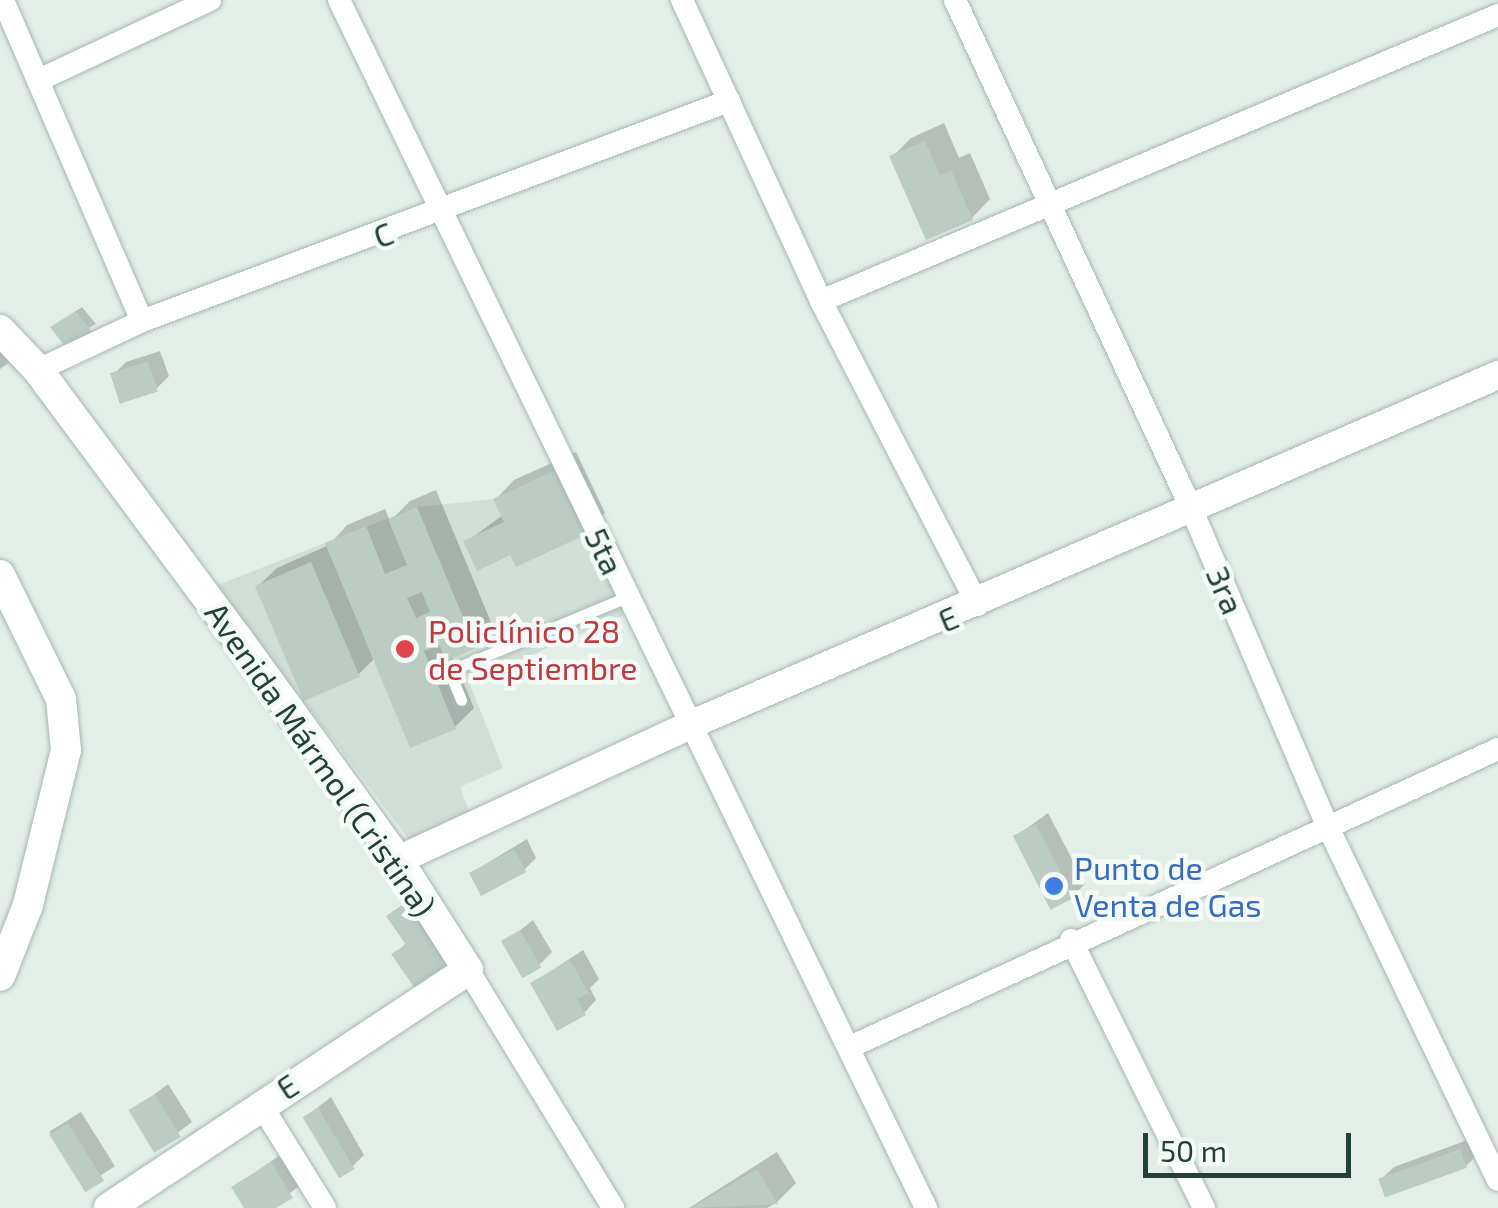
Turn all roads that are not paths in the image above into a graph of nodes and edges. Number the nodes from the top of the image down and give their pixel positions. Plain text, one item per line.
1 (2, 0) edge
2 (210, 0) edge
3 (340, 0) edge
4 (682, 0) edge
5 (955, 0) edge
6 (1498, 15) edge
7 (40, 79) junction
8 (729, 101) junction
9 (1048, 206) junction
10 (440, 214) junction
11 (821, 301) junction
12 (142, 321) junction
13 (0, 330) edge
14 (38, 370) junction
15 (1498, 375) edge
16 (1191, 508) junction
17 (0, 574) edge
18 (627, 597) junction
19 (978, 606) junction
20 (461, 700) dead end
21 (690, 725) junction
22 (1498, 748) edge
23 (1326, 824) junction
24 (398, 860) junction
25 (1070, 940) junction
26 (468, 970) junction
27 (0, 976) edge
28 (850, 1047) junction
29 (260, 1103) junction
30 (1498, 1180) edge
31 (109, 1208) edge
32 (325, 1208) edge
33 (613, 1208) edge
34 (926, 1208) edge
35 (1204, 1208) edge

1 - 7 street
2 - 7 street
3 - 10 street, 5ta
4 - 8 street
5 - 9 street, 3ra
6 - 9 street
7 - 12 street
8 - 10 street, C
8 - 11 street
9 - 11 street
9 - 16 street, 3ra
10 - 12 street, C
10 - 18 street, 5ta
11 - 19 street
12 - 14 street, C
13 - 14 main road, Avenida Mármol (Cristina)
14 - 24 main road, Avenida Mármol (Cristina)
15 - 16 street, E
16 - 19 street, E
16 - 23 street, 3ra
17 - 27 main road
18 - 20 lane
18 - 21 street, 5ta
19 - 21 street, E
21 - 24 street, E
21 - 28 street, 5ta
22 - 23 street
23 - 25 street
23 - 30 street, 3ra
24 - 26 main road, Avenida Mármol (Cristina)
25 - 28 street
25 - 35 street
26 - 29 main road, E
26 - 33 street, Avenida Mármol (Cristina)
28 - 34 street, 5ta
29 - 31 main road, E
29 - 32 street

